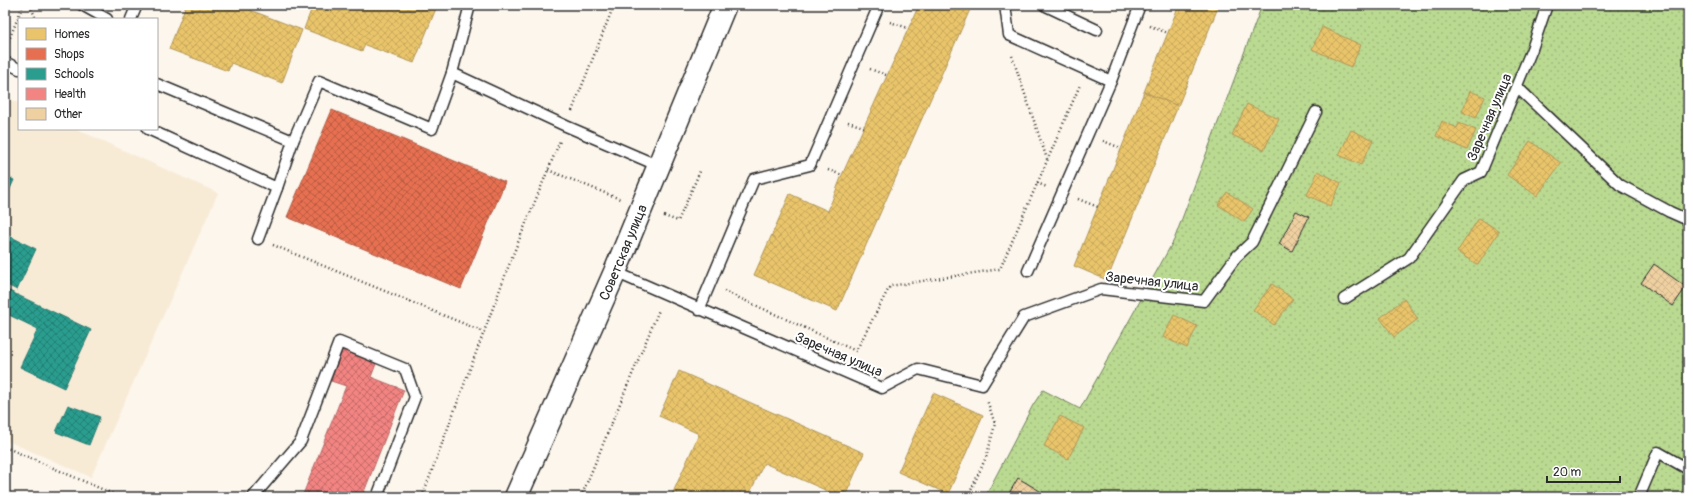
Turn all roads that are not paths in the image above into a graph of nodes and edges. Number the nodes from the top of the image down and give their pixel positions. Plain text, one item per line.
1 (82, 5) edge
2 (137, 5) edge
3 (470, 5) edge
4 (725, 5) edge
5 (879, 5) edge
6 (1005, 5) edge
7 (1044, 5) edge
8 (1140, 5) edge
9 (1547, 5) edge
10 (105, 18) edge
11 (131, 18) edge
12 (1097, 30) dead end
13 (5, 62) edge
14 (18, 68) edge
15 (452, 73) junction
16 (1111, 81) junction
17 (158, 84) edge
18 (1516, 87) junction
19 (1316, 112) dead end
20 (150, 130) edge
21 (293, 141) junction
22 (659, 166) junction
23 (277, 188) junction
24 (1688, 220) edge
25 (258, 239) road end
26 (1028, 271) dead end
27 (615, 272) junction
28 (1344, 300) dead end
29 (699, 310) junction
30 (1688, 469) edge
31 (253, 497) edge
32 (377, 497) edge
33 (516, 497) edge
34 (1639, 497) edge

1 - 10 lane
2 - 11 lane
3 - 15 lane
4 - 22 main road, Советская улица
5 - 29 lane
6 - 16 lane
7 - 12 lane
8 - 16 lane
9 - 18 lane, Заречная улица
13 - 14 lane
15 - 21 lane
15 - 22 lane
16 - 26 lane
17 - 21 lane
18 - 24 lane
18 - 28 lane, Заречная улица
19 - 29 lane, Заречная улица
20 - 23 lane
21 - 23 lane
22 - 27 main road, Советская улица
23 - 25 lane
27 - 29 lane, Заречная улица
27 - 33 main road, Советская улица
30 - 34 lane
31 - 32 lane

